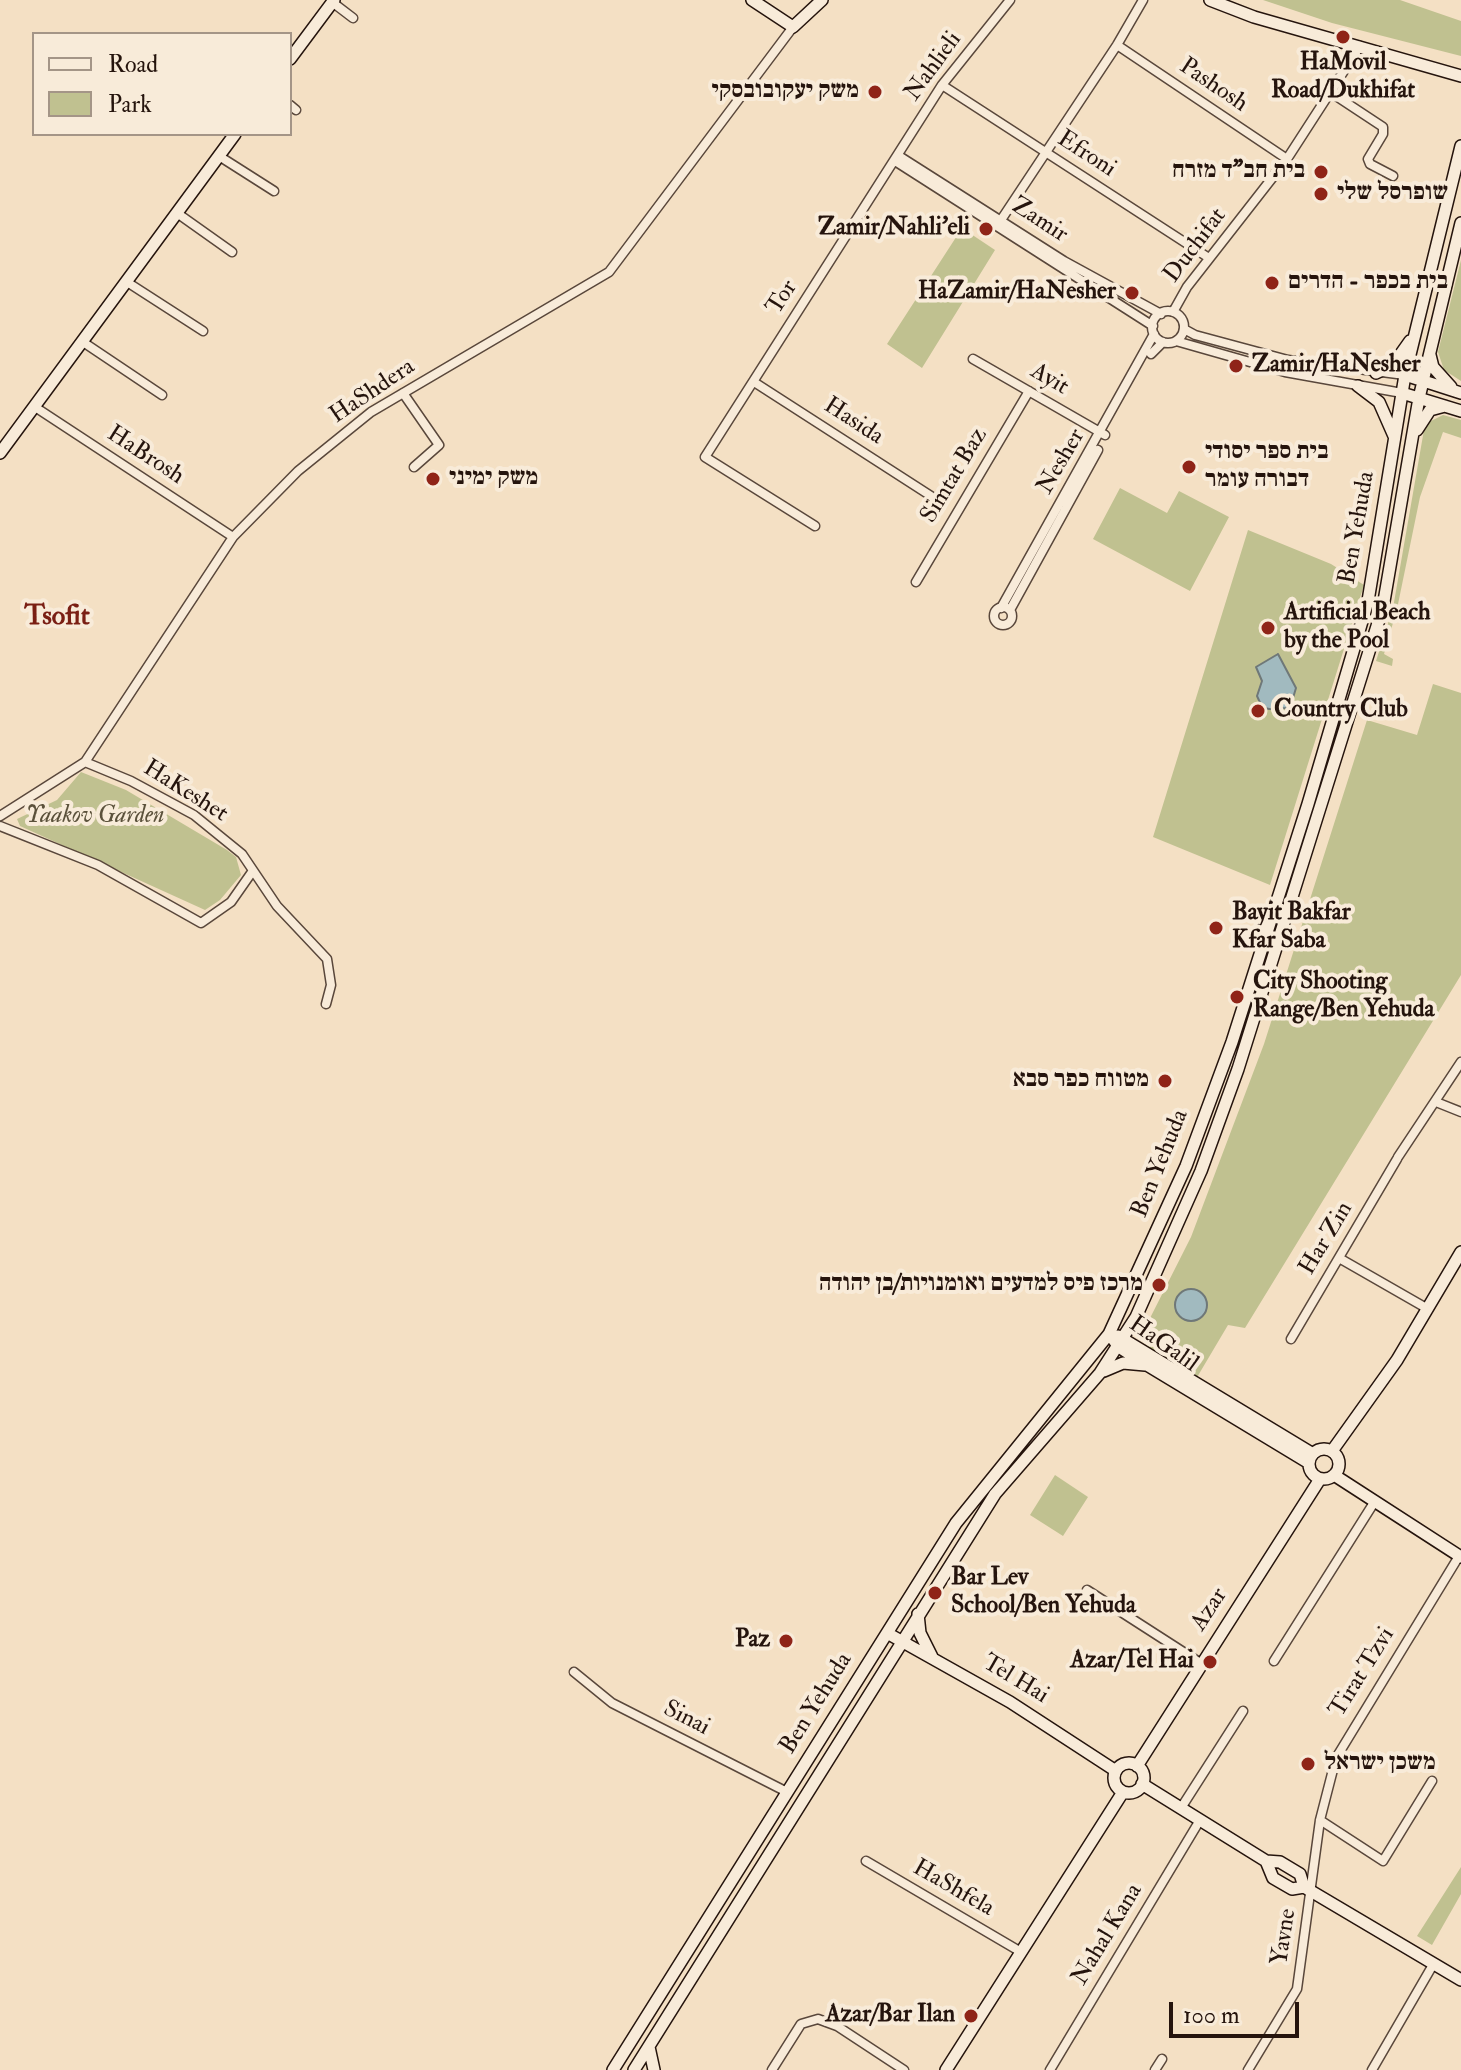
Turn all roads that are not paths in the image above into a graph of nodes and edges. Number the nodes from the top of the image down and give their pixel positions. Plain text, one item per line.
1 (752, 0) edge
2 (822, 0) edge
3 (1010, 0) edge
4 (1143, 0) edge
5 (1210, 0) edge
6 (333, 1) edge
7 (353, 18) dead end
8 (793, 27) junction
9 (1117, 45) junction
10 (1360, 46) junction
11 (292, 56) edge
12 (1423, 62) junction
13 (1461, 67) edge
14 (1461, 76) edge
15 (942, 85) junction
16 (1330, 92) junction
17 (234, 136) edge
18 (1461, 146) edge
19 (1046, 153) junction
20 (219, 156) junction
21 (897, 159) junction
22 (1287, 159) junction
23 (1393, 176) dead end
24 (274, 191) dead end
25 (177, 213) junction
26 (1001, 220) junction
27 (1461, 223) edge
28 (232, 252) dead end
29 (1209, 258) junction
30 (127, 282) junction
31 (1173, 312) junction
32 (1161, 314) junction
33 (1418, 326) junction
34 (1184, 329) junction
35 (1153, 330) junction
36 (203, 331) dead end
37 (1176, 341) junction
38 (83, 342) junction
39 (1163, 342) junction
40 (1430, 352) junction
41 (973, 359) dead end
42 (1376, 373) junction
43 (1405, 375) junction
44 (1423, 380) junction
45 (754, 382) junction
46 (1358, 386) junction
47 (1029, 391) junction
48 (1458, 391) edge
49 (403, 393) junction
50 (1402, 393) junction
51 (162, 395) dead end
52 (1419, 398) junction
53 (1446, 406) junction
54 (35, 407) junction
55 (1461, 411) edge
56 (1103, 434) junction
57 (1395, 440) junction
58 (1411, 441) junction
59 (0, 453) edge
60 (414, 467) dead end
61 (931, 496) dead end
62 (815, 526) dead end
63 (233, 537) junction
64 (916, 582) dead end
65 (1006, 609) dead end
66 (85, 762) junction
67 (0, 816) edge
68 (0, 826) edge
69 (252, 872) junction
70 (326, 1004) dead end
71 (1461, 1062) edge
72 (1436, 1102) junction
73 (1461, 1112) edge
74 (1461, 1252) edge
75 (1339, 1258) junction
76 (1428, 1309) junction
77 (1136, 1317) junction
78 (1109, 1334) junction
79 (1291, 1339) dead end
80 (1122, 1342) junction
81 (1146, 1351) junction
82 (1147, 1365) junction
83 (1100, 1373) junction
84 (1332, 1451) junction
85 (1311, 1459) junction
86 (1334, 1475) junction
87 (1320, 1479) junction
88 (1375, 1501) junction
89 (1460, 1557) edge
90 (1087, 1590) dead end
91 (918, 1614) junction
92 (887, 1633) junction
93 (902, 1640) junction
94 (932, 1657) junction
95 (1274, 1661) dead end
96 (1202, 1664) junction
97 (885, 1669) junction
98 (574, 1672) dead end
99 (1243, 1711) dead end
100 (1137, 1766) junction
101 (1116, 1771) junction
102 (1432, 1781) dead end
103 (1142, 1784) junction
104 (787, 1792) junction
105 (1123, 1792) junction
106 (1181, 1808) junction
107 (1200, 1820) junction
108 (1320, 1820) junction
109 (866, 1861) dead end
110 (1309, 1889) junction
111 (1021, 1952) junction
112 (1434, 1963) junction
113 (1461, 1980) edge
114 (648, 2047) junction
115 (621, 2057) junction
116 (1162, 2059) dead end
117 (638, 2069) edge
118 (613, 2070) edge
119 (654, 2070) edge
120 (772, 2070) edge
121 (904, 2070) edge
122 (946, 2070) edge
123 (1050, 2070) edge
124 (1155, 2070) edge
125 (1248, 2070) edge
126 (1372, 2070) edge

1 - 8 main road
2 - 8 main road
3 - 15 street, Nahlieli
4 - 9 street
5 - 10 main road
6 - 7 street
6 - 11 main road
8 - 49 street, HaShdera
9 - 19 street
9 - 22 street, Pashosh
10 - 12 main road
10 - 16 street, Duchifat
12 - 13 main road
12 - 14 main road
15 - 19 street, Efroni
15 - 21 street, Nahlieli
16 - 22 street, Duchifat
16 - 23 street
17 - 20 main road
18 - 33 main road, Ben Yehuda
19 - 26 street
19 - 29 street, Efroni
20 - 24 street
20 - 25 main road
21 - 26 street, Zamir
21 - 35 street, Zamir
21 - 45 street, Tor
22 - 29 street, Duchifat
25 - 28 street
25 - 30 main road
26 - 32 street, Zamir
27 - 40 main road, Ben Yehuda
29 - 31 street, Duchifat
30 - 36 street
30 - 38 main road
31 - 32 street
31 - 34 street
32 - 35 street
33 - 42 main road
33 - 43 main road, Ben Yehuda
34 - 37 street
34 - 42 street
35 - 39 street
35 - 56 street, Nesher
37 - 39 street
37 - 46 street
38 - 51 street
38 - 54 main road
39 - 56 street, Nesher
40 - 44 main road, Ben Yehuda
40 - 48 main road
41 - 47 street, Ayit
42 - 43 street
43 - 44 main road
43 - 50 main road, Ben Yehuda
44 - 48 main road
44 - 52 main road, Ben Yehuda
45 - 61 street, Hasida
45 - 62 street, Tor
46 - 50 street
46 - 57 main road
47 - 56 street, Ayit
47 - 64 street, Simtat Baz
49 - 60 street
49 - 63 street, HaShdera
50 - 52 main road
50 - 57 main road, Ben Yehuda
52 - 53 main road
52 - 58 main road, Ben Yehuda
53 - 55 main road
53 - 58 main road
54 - 59 main road
54 - 63 street, HaBrosh
56 - 65 street, Nesher
57 - 78 main road, Ben Yehuda
58 - 77 main road, Ben Yehuda
63 - 66 street, HaShdera
66 - 67 street, HaShdera
66 - 69 street, HaKeshet
68 - 69 street
69 - 70 street, HaKeshet
71 - 72 street, Har Zin
72 - 73 street
72 - 75 street, Har Zin
74 - 76 main road
75 - 76 street
75 - 79 street, Har Zin
76 - 84 main road
77 - 80 main road, Ben Yehuda
77 - 81 main road
78 - 80 main road, HaGalil
78 - 92 main road, Ben Yehuda
80 - 81 main road, HaGalil
80 - 82 main road, HaGalil
80 - 83 main road, Ben Yehuda
81 - 85 main road, HaGalil
82 - 83 main road
82 - 85 main road, HaGalil
83 - 91 main road, Ben Yehuda
84 - 85 main road
84 - 86 main road
85 - 87 main road
86 - 87 main road
86 - 88 main road
87 - 96 main road, Azar
88 - 89 main road
88 - 95 street
89 - 108 street, Tirat Tzvi
90 - 96 street
91 - 93 main road, Ben Yehuda
91 - 94 main road
92 - 93 main road, Tel Hai
92 - 104 main road, Ben Yehuda
93 - 94 main road, Tel Hai
93 - 97 main road, Ben Yehuda
94 - 97 main road
94 - 101 main road, Tel Hai
96 - 100 main road, Azar
97 - 114 main road, Ben Yehuda
98 - 104 street, Sinai
99 - 106 street
100 - 101 main road
100 - 103 main road
101 - 105 main road
102 - 108 street
103 - 105 main road
103 - 106 main road
104 - 115 main road, Ben Yehuda
105 - 111 main road
106 - 107 main road
107 - 110 main road
107 - 123 street, Nahal Kana
108 - 110 street, Tirat Tzvi
109 - 111 street, HaShfela
110 - 112 main road
110 - 125 street, Yavne
111 - 122 main road
112 - 113 main road
112 - 126 street
114 - 117 main road, Ben Yehuda
114 - 119 main road
115 - 117 main road
115 - 118 main road, Ben Yehuda
116 - 124 street
120 - 121 street

